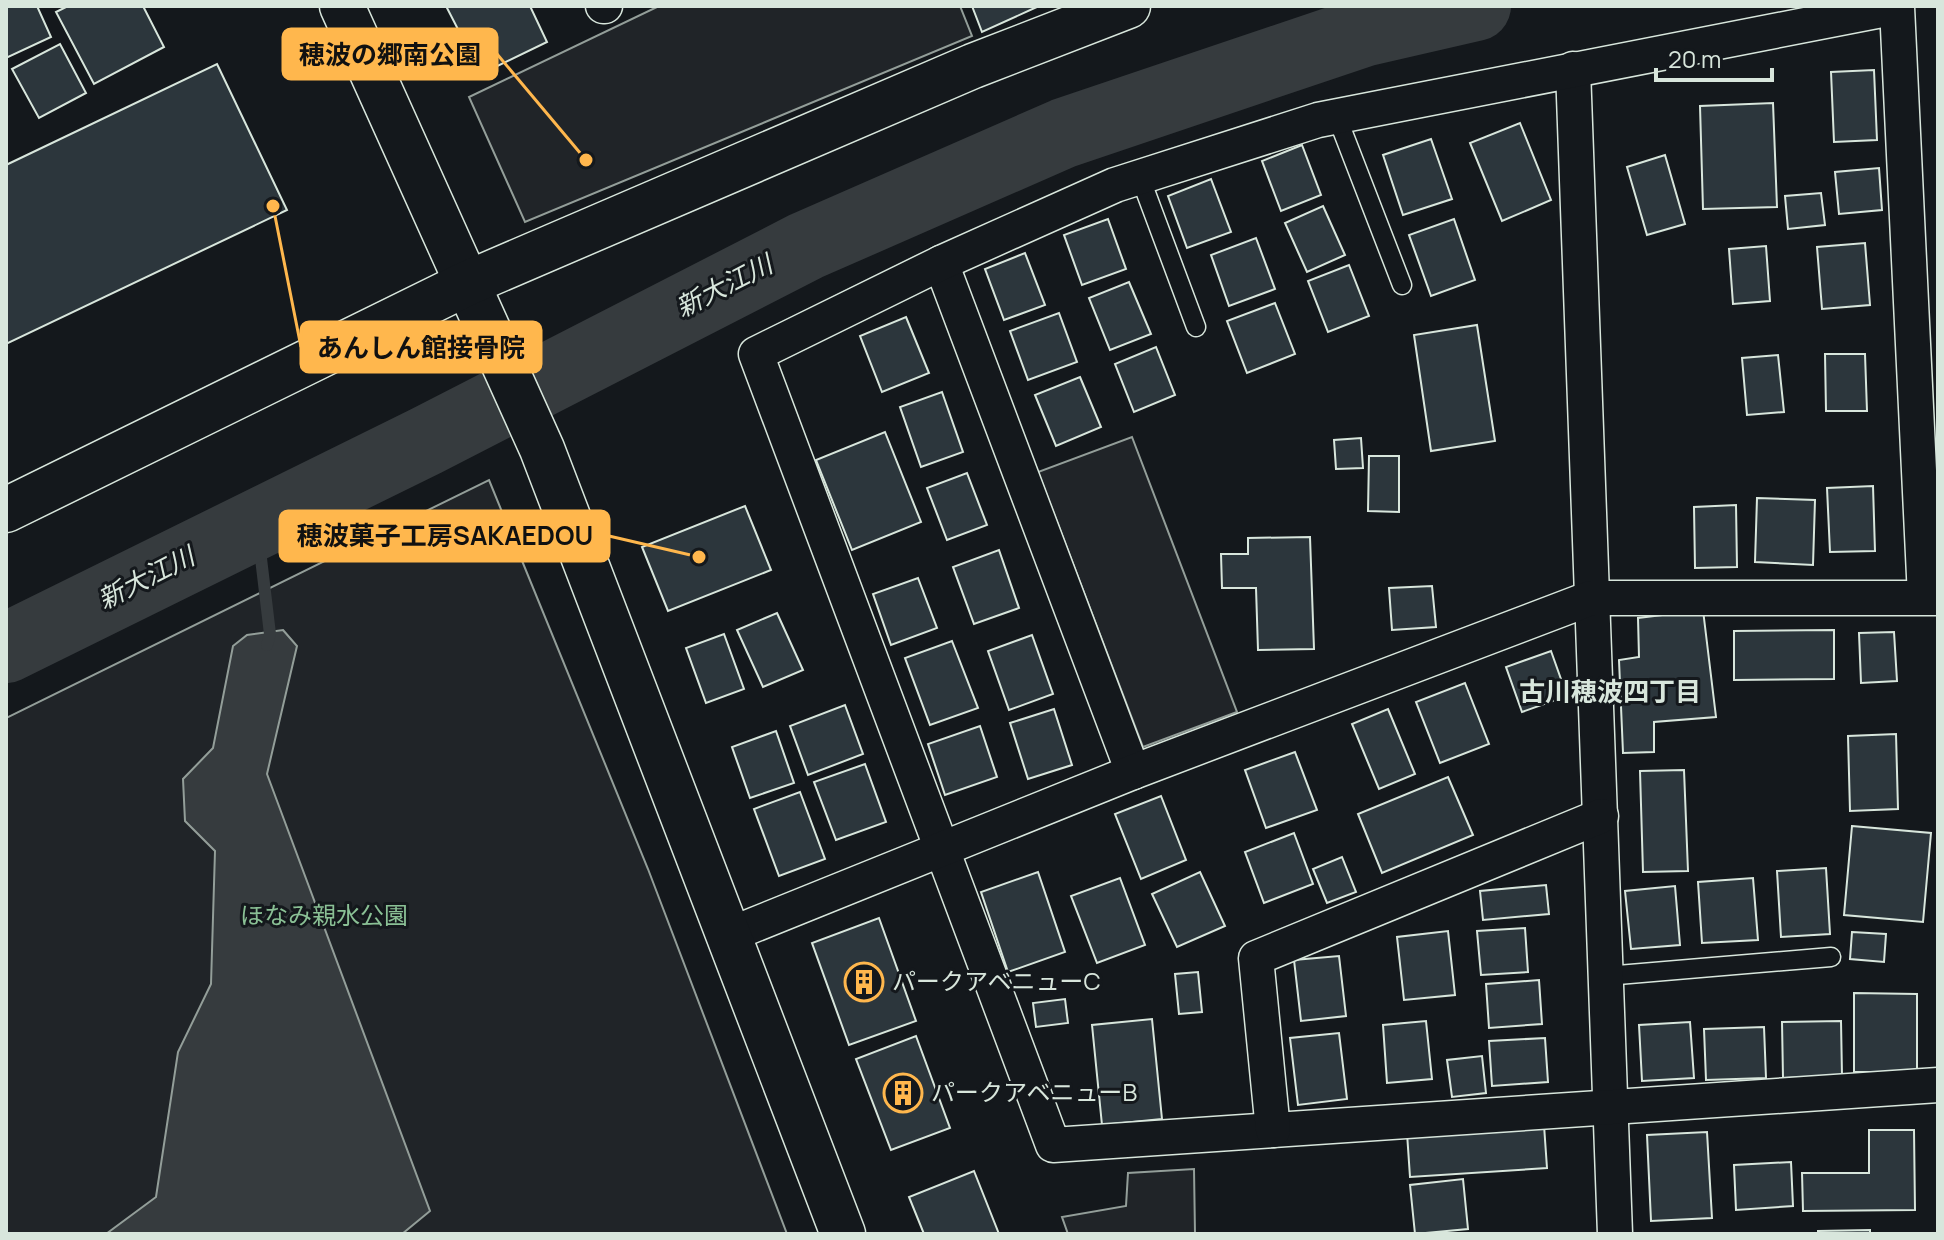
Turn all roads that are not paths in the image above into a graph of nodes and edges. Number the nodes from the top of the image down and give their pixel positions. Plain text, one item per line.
1 (342, 6) edge
2 (1128, 6) edge
3 (1899, 7) edge
4 (1573, 69) junction
5 (1337, 117) junction
6 (1140, 177) junction
7 (941, 263) junction
8 (468, 283) junction
9 (1402, 285) dead end
10 (1196, 327) dead end
11 (6, 510) edge
12 (1591, 598) junction
13 (1931, 598) edge
14 (1133, 772) junction
15 (1601, 816) junction
16 (943, 848) junction
17 (729, 935) junction
18 (1831, 957) dead end
19 (1606, 976) junction
20 (1938, 1085) edge
21 (1609, 1107) junction
22 (1273, 1130) junction
23 (843, 1234) edge
24 (1615, 1234) edge

1 - 8 street
2 - 8 street
3 - 4 street
3 - 13 street
4 - 5 street
4 - 12 street
5 - 6 street
5 - 9 lane
6 - 7 street
6 - 10 lane
7 - 14 street
7 - 16 street
8 - 11 street
8 - 17 street
12 - 13 street
12 - 14 street
12 - 15 street
14 - 16 street
15 - 19 street
15 - 22 street
16 - 17 street
16 - 22 street
17 - 23 street
18 - 19 lane
19 - 21 street
20 - 21 street
21 - 22 street
21 - 24 street

